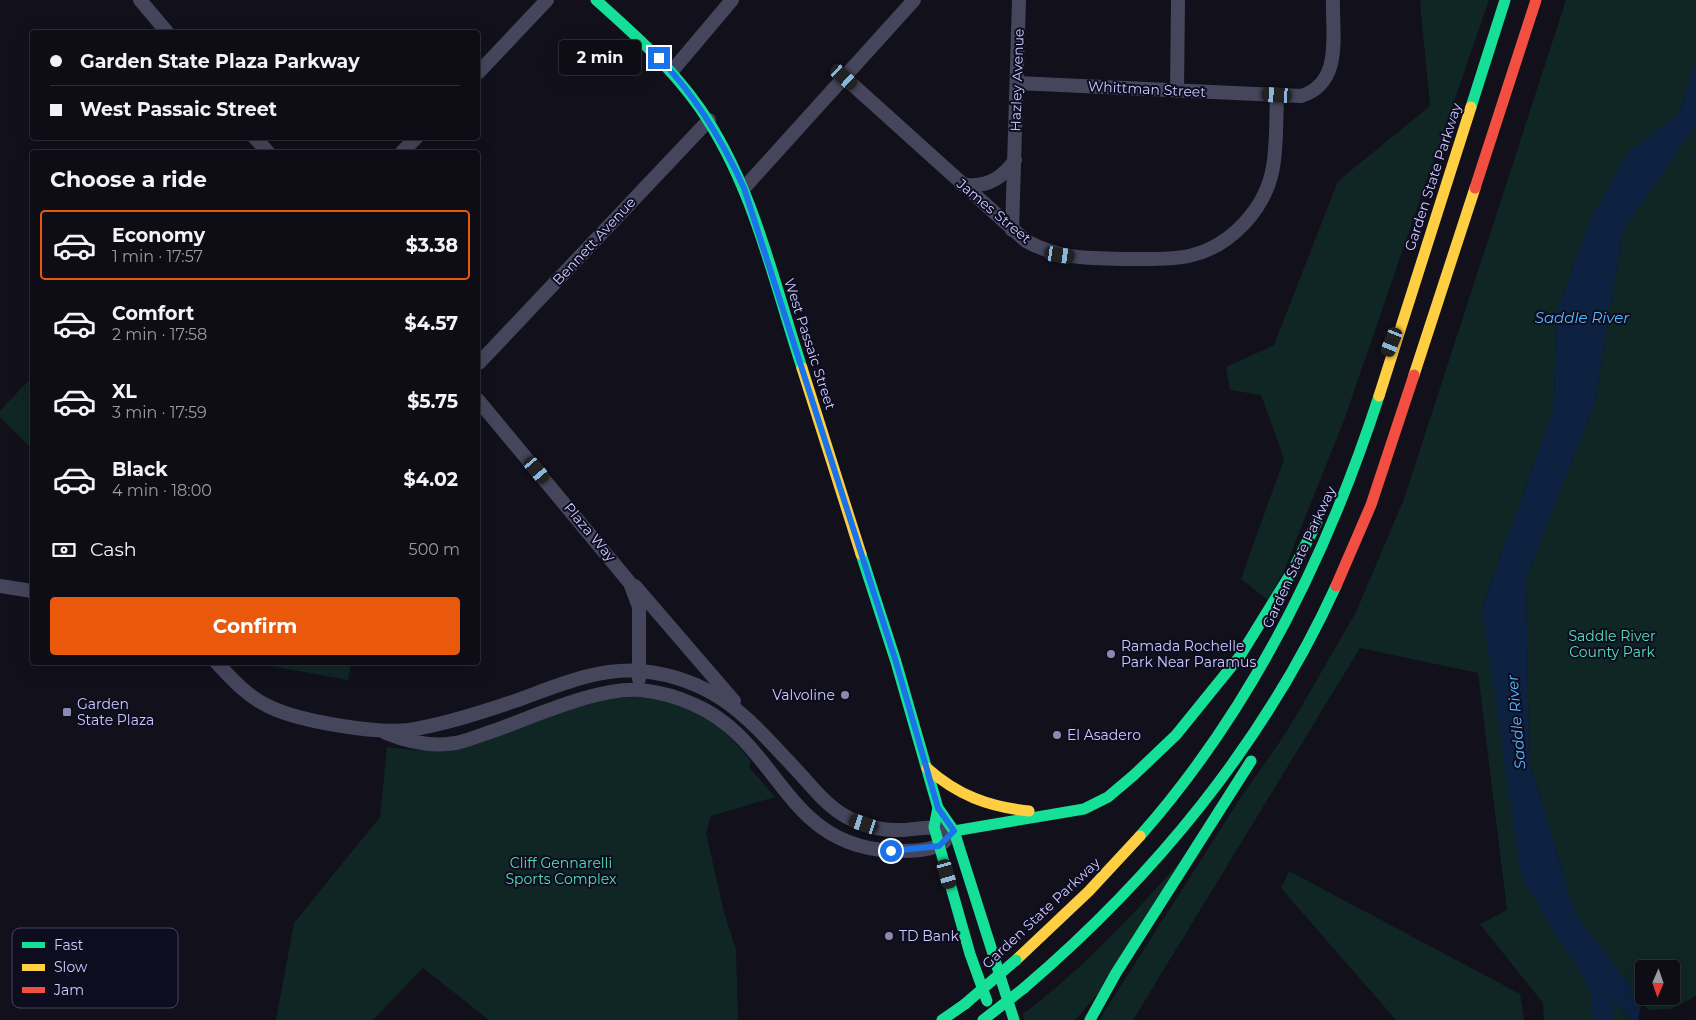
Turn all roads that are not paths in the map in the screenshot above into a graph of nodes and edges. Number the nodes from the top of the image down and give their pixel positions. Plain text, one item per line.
1 (140, 0) edge
2 (547, 0) edge
3 (596, 0) edge
4 (732, 0) edge
5 (914, 0) edge
6 (1019, 0) edge
7 (1178, 0) edge
8 (1333, 0) edge
9 (1505, 0) edge
10 (1536, 0) edge
11 (165, 30) edge
12 (480, 71) edge
13 (672, 71) junction
14 (844, 77) junction
15 (1017, 84) junction
16 (1177, 91) junction
17 (1277, 95) junction
18 (709, 120) junction
19 (257, 140) edge
20 (414, 140) edge
21 (266, 150) edge
22 (404, 150) edge
23 (1014, 160) junction
24 (961, 184) junction
25 (744, 188) junction
26 (1012, 230) junction
27 (1407, 306) junction
28 (480, 362) edge
29 (480, 402) edge
30 (1348, 450) dead end
31 (1322, 511) dead end
32 (1347, 564) junction
33 (619, 567) junction
34 (0, 586) edge
35 (30, 591) edge
36 (219, 665) edge
37 (639, 670) junction
38 (639, 690) junction
39 (510, 703) junction
40 (517, 722) junction
41 (752, 722) junction
42 (374, 729) junction
43 (1269, 731) dead end
44 (1259, 747) dead end
45 (927, 768) junction
46 (938, 808) junction
47 (1058, 814) junction
48 (934, 827) junction
49 (954, 831) junction
50 (939, 846) junction
51 (1116, 973) junction
52 (942, 1020) edge
53 (982, 1020) edge
54 (994, 1020) edge
55 (1014, 1020) edge
56 (1080, 1020) edge
57 (1090, 1020) edge

1 - 11 street
2 - 12 street
3 - 13 main road, West Passaic Street
4 - 13 street
5 - 14 street
6 - 15 street, Hazley Avenue
7 - 16 street
8 - 17 street, Whittman Street
9 - 27 main road, Garden State Parkway
10 - 32 main road
13 - 18 main road, West Passaic Street
14 - 24 street, James Street
14 - 25 street
15 - 16 street, Whittman Street
15 - 23 street, Hazley Avenue
16 - 17 street, Whittman Street
17 - 26 street, James Street
18 - 25 main road, West Passaic Street
18 - 28 street, Bennett Avenue
19 - 21 street
20 - 22 street
23 - 24 street
23 - 26 street, Hazley Avenue
24 - 26 street, James Street
25 - 45 main road, West Passaic Street
27 - 30 main road
27 - 52 main road, Garden State Parkway, bridge
29 - 33 street, Plaza Way
31 - 47 main road
32 - 43 main road
32 - 53 main road, bridge
33 - 37 street, Plaza Way
33 - 41 street
34 - 35 street
36 - 42 street
37 - 38 street, Plaza Way
37 - 39 street
37 - 41 street
38 - 40 street
38 - 50 street
39 - 40 street
39 - 42 street
40 - 42 street
41 - 48 street
44 - 51 main road
45 - 46 main road, West Passaic Street
45 - 47 main road
46 - 48 main road
46 - 49 main road
47 - 49 main road
48 - 49 street
48 - 50 main road
49 - 50 street
49 - 55 main road
50 - 54 main road
51 - 56 main road
51 - 57 main road

